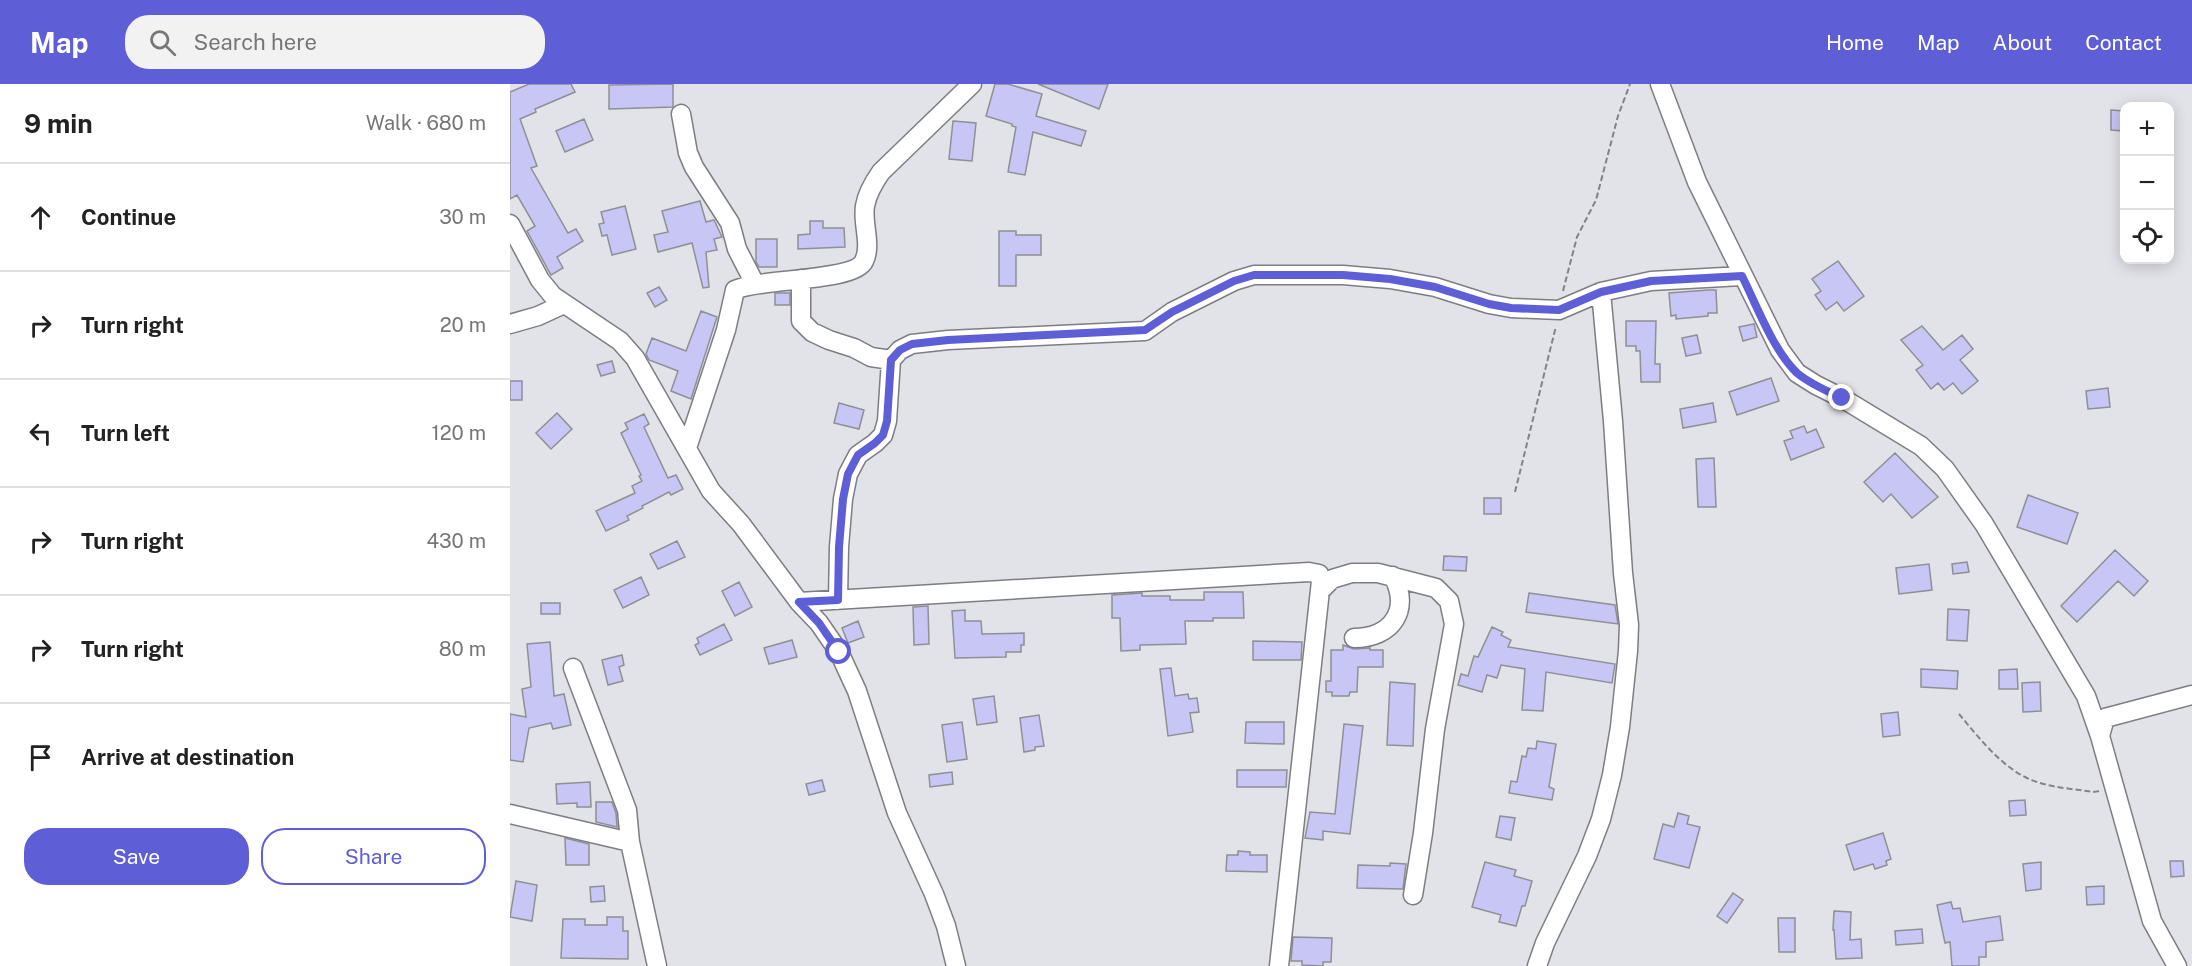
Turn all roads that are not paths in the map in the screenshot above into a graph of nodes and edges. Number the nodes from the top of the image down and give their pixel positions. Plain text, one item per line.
1 (972, 84) edge
2 (1660, 84) edge
3 (681, 114) dead end
4 (510, 224) edge
5 (1742, 276) junction
6 (801, 279) junction
7 (755, 284) junction
8 (1601, 292) junction
9 (564, 304) junction
10 (510, 324) edge
11 (891, 360) junction
12 (687, 448) junction
13 (1393, 576) junction
14 (1320, 591) junction
15 (838, 600) junction
16 (799, 602) junction
17 (1354, 638) dead end
18 (573, 668) dead end
19 (2192, 694) edge
20 (2100, 736) junction
21 (510, 814) edge
22 (630, 842) junction
23 (1413, 895) dead end
24 (657, 966) edge
25 (956, 966) edge
26 (1279, 966) edge
27 (1537, 966) edge
28 (2177, 966) edge

1 - 6 street
2 - 5 street
3 - 7 street
4 - 9 street
5 - 8 street
5 - 20 street
6 - 7 street
6 - 11 street
7 - 12 street
8 - 11 street
8 - 27 street
9 - 10 street
9 - 12 street
11 - 15 street
12 - 16 street
13 - 14 street
13 - 17 street
13 - 23 street
14 - 15 street
14 - 26 street
15 - 16 street
16 - 25 street
18 - 22 street
19 - 20 street
20 - 28 street
21 - 22 street
22 - 24 street

